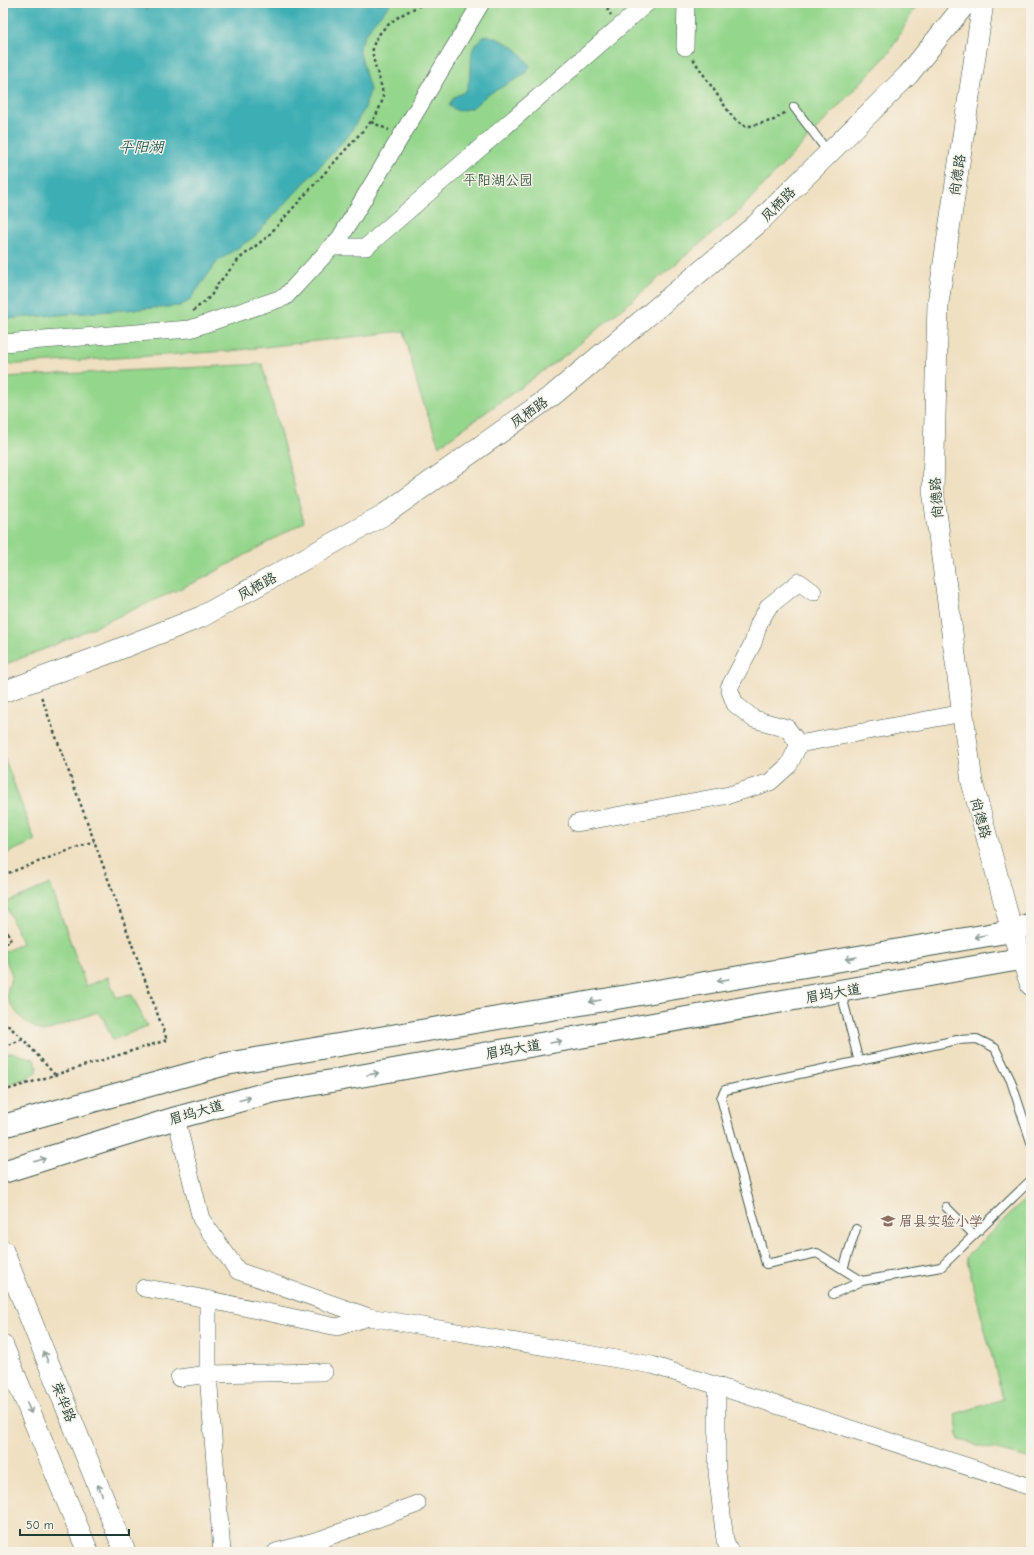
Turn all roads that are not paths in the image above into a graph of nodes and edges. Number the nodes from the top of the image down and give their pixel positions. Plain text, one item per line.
1 (481, 3) edge
2 (647, 3) edge
3 (686, 3) edge
4 (966, 3) edge
5 (983, 3) edge
6 (685, 47) road end
7 (794, 107) road end
8 (829, 153) junction
9 (332, 247) junction
10 (3, 343) edge
11 (813, 592) dead end
12 (3, 692) edge
13 (963, 713) junction
14 (799, 744) junction
15 (576, 823) dead end
16 (1021, 927) edge
17 (1027, 959) edge
18 (1031, 985) edge
19 (841, 992) junction
20 (859, 1062) junction
21 (176, 1118) junction
22 (3, 1126) edge
23 (1031, 1142) edge
24 (3, 1172) edge
25 (1031, 1180) edge
26 (946, 1207) dead end
27 (856, 1229) dead end
28 (974, 1235) junction
29 (3, 1251) edge
30 (843, 1269) junction
31 (862, 1281) junction
32 (144, 1288) dead end
33 (833, 1294) dead end
34 (208, 1299) junction
35 (369, 1317) junction
36 (3, 1346) edge
37 (324, 1372) dead end
38 (208, 1374) junction
39 (179, 1378) dead end
40 (717, 1386) junction
41 (1031, 1486) edge
42 (417, 1504) dead end
43 (298, 1549) edge
44 (88, 1552) edge
45 (125, 1552) edge
46 (222, 1552) edge
47 (276, 1552) edge
48 (730, 1552) edge

1 - 9 street
2 - 9 street
3 - 6 street
4 - 8 street, 凤栖路
5 - 13 street, 尚德路
7 - 8 lane
8 - 12 street, 凤栖路
9 - 10 street
11 - 14 street
13 - 14 street
13 - 16 street, 尚德路
14 - 15 street
16 - 17 street, 尚德路
16 -> 22 main road
17 - 18 street, 尚德路
17 - 19 main road, 眉坞大道
19 - 20 lane
21 -> 19 main road, 眉坞大道
20 - 23 lane
20 - 30 lane
24 -> 21 main road, 眉坞大道
21 - 35 street
25 - 28 lane
26 - 28 lane
27 - 30 lane
28 - 31 lane
45 -> 29 street, 荣华路
30 - 31 lane
31 - 33 lane
32 - 34 street
34 - 35 street
34 - 38 street
35 - 40 street
36 -> 44 street
37 - 38 street
38 - 39 street
38 - 46 street
40 - 41 street
40 - 48 street
42 - 43 street
43 - 47 street

